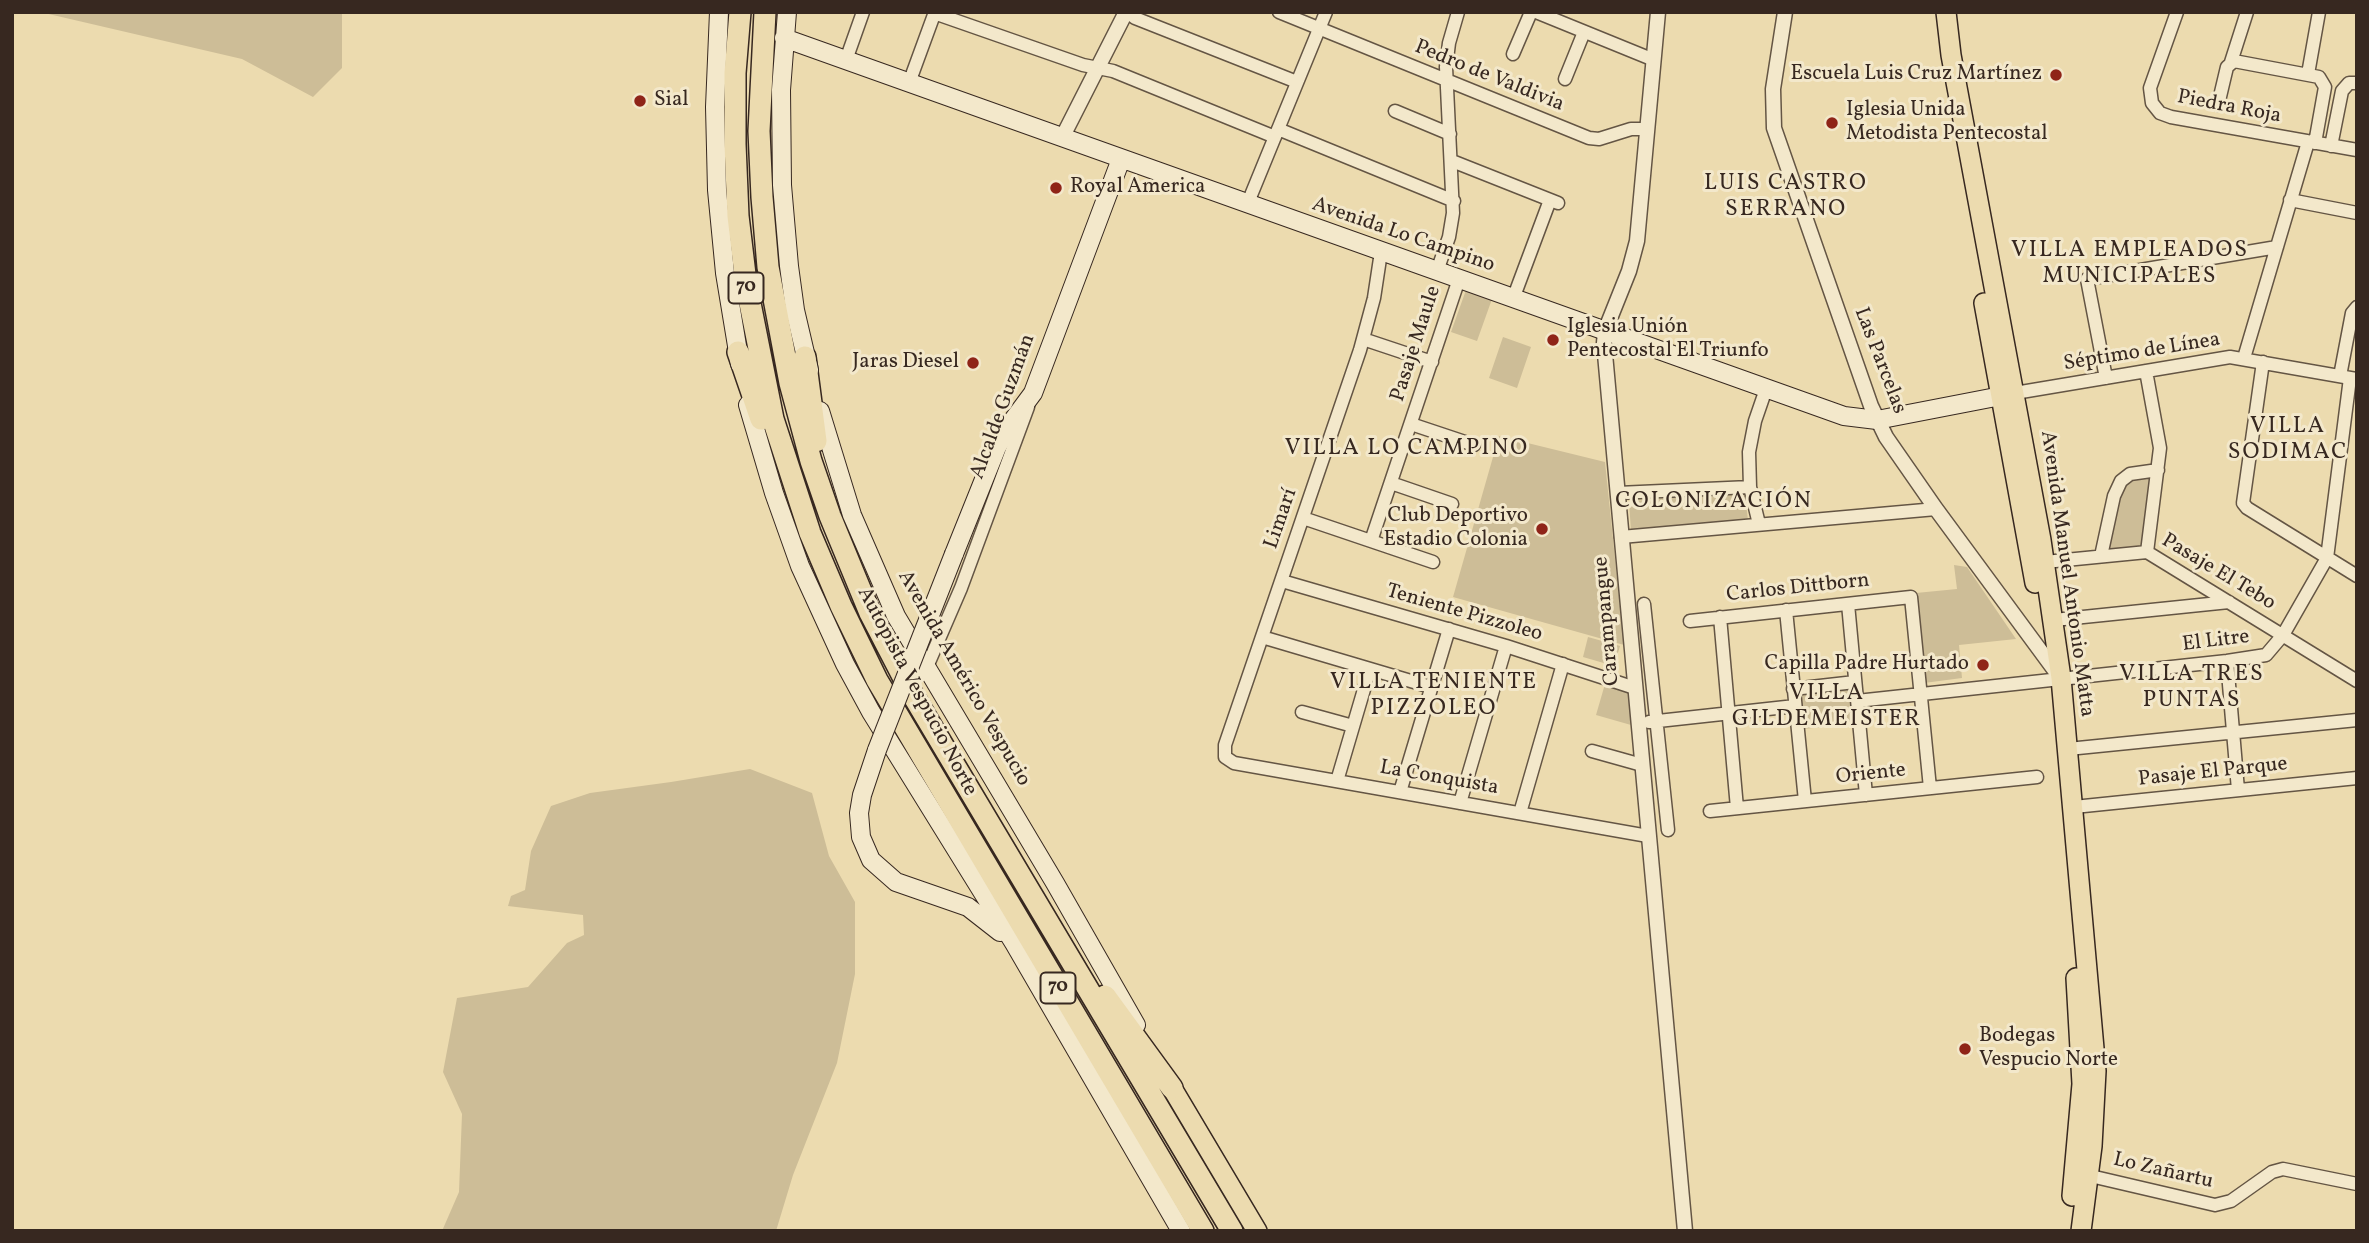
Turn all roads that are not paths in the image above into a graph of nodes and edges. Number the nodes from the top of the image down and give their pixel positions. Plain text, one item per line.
1 (719, 12) edge
2 (740, 12) edge
3 (765, 12) edge
4 (787, 12) edge
5 (863, 12) edge
6 (934, 12) edge
7 (1127, 12) edge
8 (1279, 12) edge
9 (1325, 12) edge
10 (1533, 12) edge
11 (1658, 12) edge
12 (1784, 12) edge
13 (1933, 12) edge
14 (1946, 12) edge
15 (2177, 12) edge
16 (2247, 12) edge
17 (2319, 12) edge
18 (1454, 13) edge
19 (1319, 28) junction
20 (1584, 32) junction
21 (784, 38) junction
22 (1513, 54) dead end
23 (846, 60) junction
24 (1654, 60) junction
25 (2231, 62) junction
26 (1098, 68) junction
27 (2308, 74) junction
28 (1446, 79) junction
29 (1565, 79) dead end
30 (1297, 82) junction
31 (909, 83) junction
32 (2357, 83) edge
33 (2218, 105) dead end
34 (1395, 111) dead end
35 (1647, 128) junction
36 (1277, 133) junction
37 (1450, 134) junction
38 (1062, 138) junction
39 (2311, 142) junction
40 (2331, 146) junction
41 (2357, 150) edge
42 (1121, 159) junction
43 (1452, 161) junction
44 (2290, 200) junction
45 (1454, 201) junction
46 (1247, 205) junction
47 (2357, 213) edge
48 (2277, 247) junction
49 (1381, 252) junction
50 (1437, 271) junction
51 (1459, 279) junction
52 (1513, 299) junction
53 (2356, 307) edge
54 (1605, 331) junction
55 (1363, 339) junction
56 (738, 352) junction
57 (805, 357) junction
58 (2244, 358) junction
59 (1432, 362) junction
60 (2263, 362) junction
61 (2146, 371) junction
62 (2106, 378) junction
63 (2349, 378) edge
64 (1766, 389) junction
65 (1033, 393) junction
66 (2008, 395) junction
67 (1877, 420) junction
68 (1411, 424) junction
69 (1474, 445) dead end
70 (2158, 470) junction
71 (1391, 483) junction
72 (1749, 487) junction
73 (1618, 493) junction
74 (1452, 504) dead end
75 (1936, 509) junction
76 (1303, 518) junction
77 (1759, 524) junction
78 (1622, 537) junction
79 (839, 539) junction
80 (1371, 541) junction
81 (2147, 551) junction
82 (818, 554) junction
83 (2101, 556) junction
84 (2327, 558) junction
85 (1433, 562) dead end
86 (2045, 562) junction
87 (2357, 576) edge
88 (1282, 581) junction
89 (2230, 602) junction
90 (1644, 604) dead end
91 (1848, 604) junction
92 (1786, 610) junction
93 (1720, 617) junction
94 (2054, 620) junction
95 (1690, 621) dead end
96 (1449, 629) junction
97 (2283, 635) junction
98 (1262, 638) junction
99 (1506, 646) junction
100 (2227, 661) junction
101 (1563, 664) junction
102 (926, 669) junction
103 (1370, 669) junction
104 (2053, 673) junction
105 (2357, 681) edge
106 (1855, 682) junction
107 (1432, 687) junction
108 (1635, 688) junction
109 (1793, 689) junction
110 (1920, 695) junction
111 (1857, 701) junction
112 (1795, 706) junction
113 (1302, 712) dead end
114 (1728, 714) junction
115 (2357, 720) edge
116 (1657, 721) junction
117 (1638, 723) junction
118 (1353, 726) junction
119 (2233, 733) junction
120 (2068, 749) junction
121 (1592, 751) dead end
122 (1225, 757) joint
123 (1642, 765) junction
124 (2037, 777) dead end
125 (2357, 778) edge
126 (1337, 781) junction
127 (1930, 788) junction
128 (2238, 790) junction
129 (1400, 792) junction
130 (1866, 795) junction
131 (1805, 801) junction
132 (1460, 803) junction
133 (2074, 807) junction
134 (1737, 808) junction
135 (1710, 811) dead end
136 (1520, 813) junction
137 (1668, 830) dead end
138 (1648, 836) junction
139 (1055, 936) junction
140 (1014, 943) junction
141 (1172, 1088) junction
142 (2081, 1174) junction
143 (2357, 1184) edge
144 (1181, 1231) edge
145 (1203, 1231) edge
146 (1232, 1231) edge
147 (1257, 1231) edge
148 (1685, 1231) edge
149 (2068, 1231) edge
150 (2081, 1231) edge

1 - 56 main road
2 - 82 highway, Autopista Vespucio Norte / 70
3 - 79 highway, Autopista Vespucio Norte / 70
4 - 21 main road, Avenida Américo Vespucio
5 - 23 street
6 - 26 street
6 - 31 street
7 - 26 street
7 - 30 street
8 - 19 street, Pedro de Valdivia
9 - 19 street
10 - 20 street
10 - 22 street
11 - 24 street, Carampangue
12 - 67 street, Las Parcelas
13 - 66 main road, Avenida Manuel Antonio Matta
14 - 66 main road, Avenida Manuel Antonio Matta
15 - 39 street, Piedra Roja
16 - 25 street
17 - 27 street
18 - 28 street
19 - 28 street, Pedro de Valdivia
19 - 30 street
20 - 24 street
20 - 29 street
21 - 23 main road, Avenida Lo Campino
21 - 57 main road, Avenida Américo Vespucio
23 - 31 main road, Avenida Lo Campino
24 - 35 street, Carampangue
25 - 27 street
25 - 33 street
26 - 36 street
26 - 38 street
27 - 39 street
28 - 35 street, Pedro de Valdivia
28 - 37 street
30 - 36 street
31 - 38 main road, Avenida Lo Campino
32 - 40 street
34 - 37 street
35 - 54 street, Carampangue
36 - 45 street
36 - 46 street
37 - 43 street
38 - 42 main road, Avenida Lo Campino
39 - 40 street, Piedra Roja
39 - 44 street
40 - 41 street, Piedra Roja
42 - 46 main road, Avenida Lo Campino
42 - 65 main road, Alcalde Guzmán
43 - 45 street
43 - 52 street
44 - 47 street
44 - 48 street
45 - 50 street
46 - 49 main road, Avenida Lo Campino
48 - 58 street
48 - 62 street
49 - 50 main road, Avenida Lo Campino
49 - 55 street, Limarí
50 - 51 main road, Avenida Lo Campino
51 - 52 main road, Avenida Lo Campino
51 - 59 street, Pasaje Maule
52 - 54 main road, Avenida Lo Campino
53 - 63 street
54 - 64 main road, Avenida Lo Campino
54 - 73 street, Carampangue
55 - 59 street
55 - 76 street, Limarí
56 - 82 highway
56 - 140 main road
57 - 79 highway
57 - 102 main road, Avenida Américo Vespucio
58 - 60 street, Séptimo de Línea
58 - 61 street, Séptimo de Línea
59 - 68 street, Pasaje Maule
60 - 63 street, Séptimo de Línea
60 - 84 street
61 - 62 street, Séptimo de Línea
61 - 70 street
62 - 66 street, Séptimo de Línea
63 - 84 street
64 - 67 main road, Avenida Lo Campino
64 - 72 street
65 - 102 street, Alcalde Guzmán
65 - 140 main road, bridge
66 - 67 main road, Avenida Lo Campino
66 - 86 main road, Avenida Manuel Antonio Matta
66 - 104 main road, Avenida Manuel Antonio Matta
67 - 75 street, Las Parcelas
68 - 69 street
68 - 71 street, Pasaje Maule
70 - 81 street
70 - 83 street
71 - 74 street
71 - 80 street, Pasaje Maule
72 - 73 street
72 - 77 street
73 - 78 street, Carampangue
75 - 77 street
75 - 104 street, Las Parcelas
76 - 80 street
76 - 88 street, Limarí
77 - 78 street
78 - 108 street, Carampangue
79 - 139 highway, Autopista Vespucio Norte / 70
80 - 85 street
81 - 83 street, Pasaje El Tebo
81 - 89 street, Pasaje El Tebo
82 - 145 highway, Autopista Vespucio Norte / 70
83 - 86 street, Pasaje El Tebo
84 - 87 street
84 - 97 street
86 - 94 main road, Avenida Manuel Antonio Matta
88 - 96 street, Teniente Pizzoleo
88 - 98 street, Limarí
89 - 94 street
89 - 97 street, Pasaje El Tebo
90 - 116 street, Carampangue
91 - 92 street, Carlos Dittborn
91 - 106 street
91 - 110 street, Carlos Dittborn
92 - 93 street, Carlos Dittborn
92 - 109 street
93 - 95 street, Carlos Dittborn
93 - 114 street
94 - 104 main road, Avenida Manuel Antonio Matta
96 - 99 street, Teniente Pizzoleo
96 - 107 street
97 - 100 street, El Litre
97 - 105 street, Pasaje El Tebo
98 - 103 street
98 - 122 street, Limarí
99 - 101 street, Teniente Pizzoleo
99 - 132 street
100 - 104 street, El Litre
100 - 119 street
101 - 108 street, Teniente Pizzoleo
101 - 136 street
102 - 141 main road, Avenida Américo Vespucio
103 - 107 street
103 - 118 street
104 - 110 street, El Litre
104 - 120 main road, Avenida Manuel Antonio Matta
104 - 142 main road, Avenida Manuel Antonio Matta
106 - 109 street
106 - 111 street
107 - 129 street
108 - 117 street, Carampangue
109 - 112 street
110 - 111 street, El Litre
110 - 127 street
111 - 130 street
112 - 114 street
112 - 131 street
113 - 118 street
114 - 116 street
114 - 134 street
115 - 119 street
116 - 117 street
116 - 137 street, Carampangue
117 - 123 street, Carampangue
118 - 126 street
119 - 120 street
119 - 128 street
120 - 133 main road, Avenida Manuel Antonio Matta
121 - 123 street
122 - 126 street, La Conquista
123 - 138 street, Carampangue
124 - 127 street, Oriente
125 - 128 street, Pasaje El Parque
126 - 129 street, La Conquista
127 - 130 street, Oriente
128 - 133 street, Pasaje El Parque
129 - 132 street, La Conquista
130 - 131 street, Oriente
131 - 134 street, Oriente
132 - 136 street, La Conquista
133 - 142 main road, Avenida Manuel Antonio Matta
134 - 135 street, Oriente
136 - 138 street, La Conquista
138 - 148 street, Carampangue
139 - 141 highway
139 - 146 highway, Autopista Vespucio Norte / 70
140 - 144 main road
141 - 147 main road, Avenida Américo Vespucio
142 - 143 street, Lo Zañartu
142 - 149 main road, Avenida Manuel Antonio Matta
142 - 150 main road, Avenida Manuel Antonio Matta

